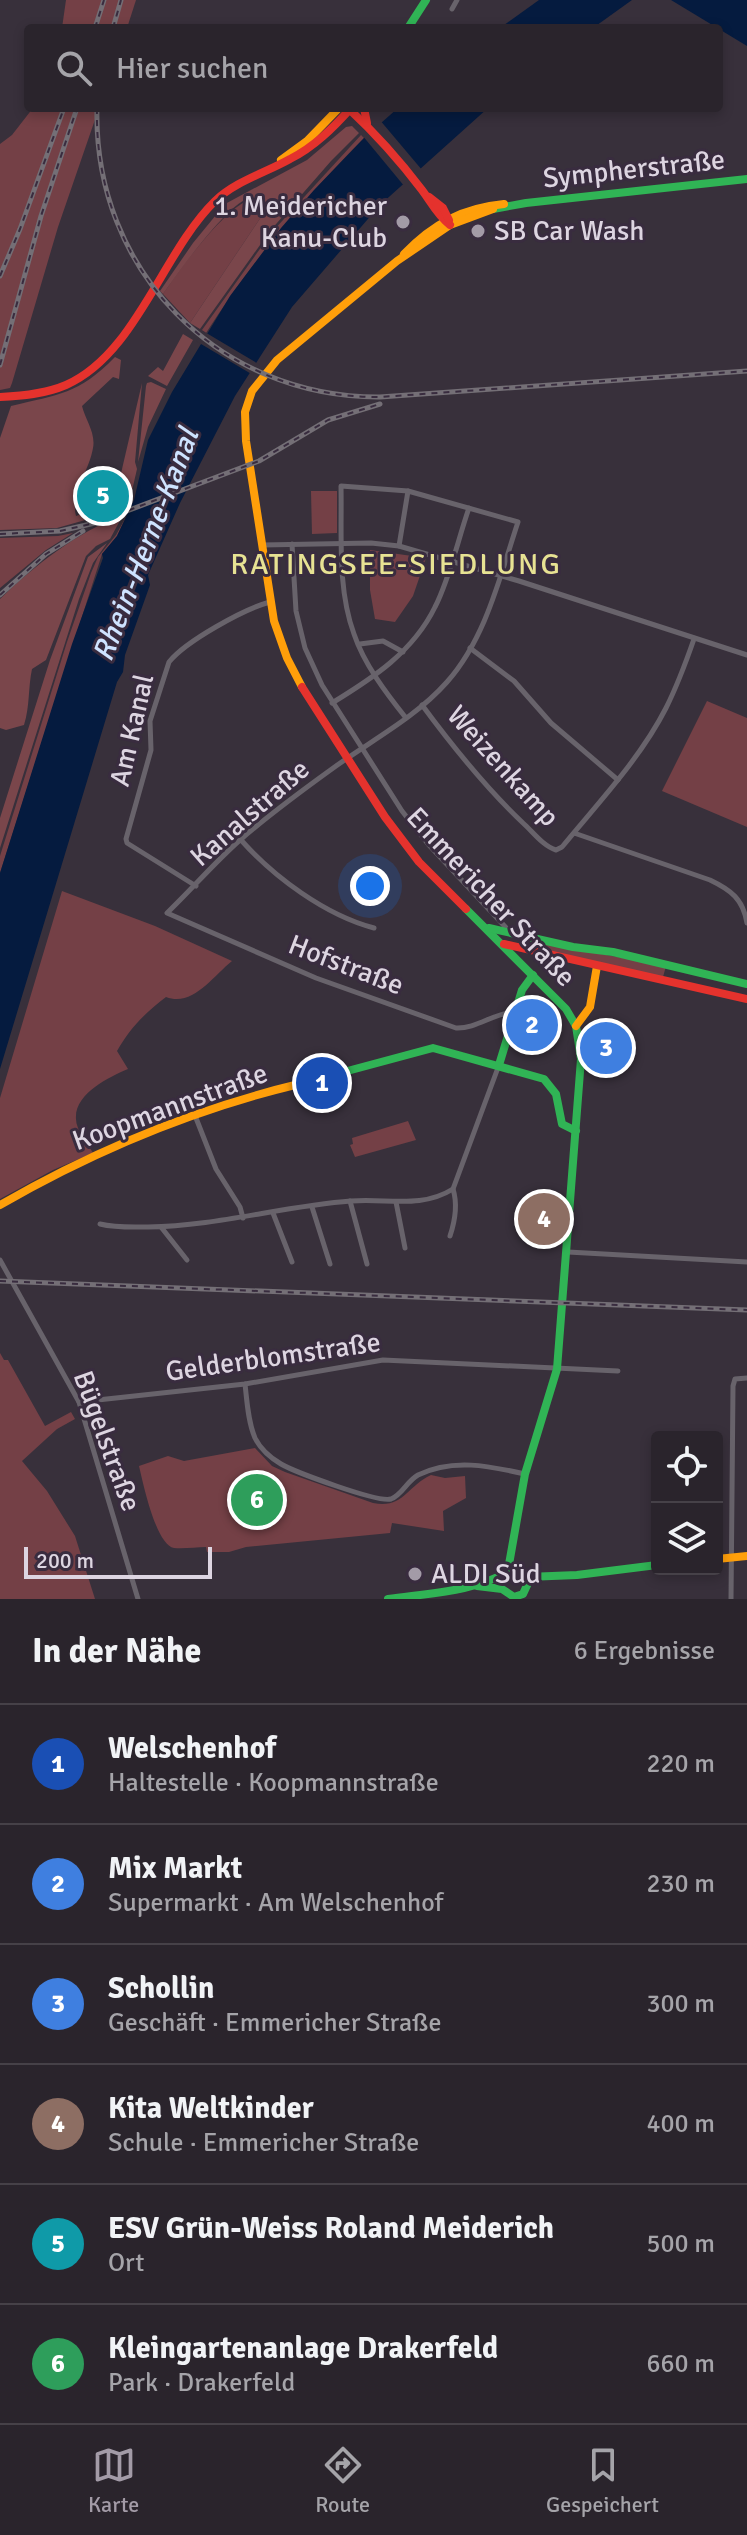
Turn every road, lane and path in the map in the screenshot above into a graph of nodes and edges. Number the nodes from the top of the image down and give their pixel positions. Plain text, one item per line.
1 (426, 0) edge
2 (457, 0) edge
3 (452, 9) dead end
4 (411, 24) edge
5 (335, 112) edge
6 (347, 112) edge
7 (353, 112) edge
8 (365, 112) edge
9 (367, 124) junction
10 (269, 169) junction
11 (747, 179) edge
12 (447, 220) junction
13 (0, 397) edge
14 (408, 491) junction
15 (469, 508) junction
16 (343, 543) junction
17 (292, 544) junction
18 (261, 545) junction
19 (399, 546) junction
20 (451, 560) junction
21 (500, 576) junction
22 (270, 602) junction
23 (694, 639) junction
24 (359, 644) junction
25 (470, 648) junction
26 (403, 652) junction
27 (747, 655) edge
28 (376, 676) junction
29 (332, 703) junction
30 (422, 705) junction
31 (406, 718) junction
32 (363, 750) junction
33 (347, 759) junction
34 (618, 780) junction
35 (574, 833) junction
36 (241, 840) junction
37 (196, 886) junction
38 (167, 913) joint
39 (747, 923) edge
40 (374, 928) dead end
41 (493, 928) junction
42 (511, 933) junction
43 (502, 944) junction
44 (597, 966) junction
45 (682, 969) junction
46 (533, 975) junction
47 (677, 982) junction
48 (747, 984) edge
49 (747, 999) edge
50 (514, 1012) junction
51 (576, 1026) junction
52 (499, 1065) junction
53 (196, 1118) junction
54 (576, 1131) junction
55 (453, 1189) junction
56 (350, 1201) junction
57 (396, 1202) junction
58 (0, 1205) edge
59 (312, 1207) junction
60 (273, 1213) junction
61 (243, 1218) junction
62 (100, 1224) dead end
63 (161, 1227) junction
64 (450, 1236) dead end
65 (405, 1248) dead end
66 (568, 1252) junction
67 (0, 1260) edge
68 (187, 1260) dead end
69 (292, 1262) dead end
70 (747, 1262) edge
71 (330, 1264) dead end
72 (367, 1264) dead end
73 (557, 1369) junction
74 (618, 1371) dead end
75 (747, 1378) edge
76 (245, 1384) junction
77 (79, 1402) junction
78 (525, 1474) junction
79 (747, 1556) edge
80 (731, 1557) junction
81 (723, 1558) edge
82 (651, 1566) edge
83 (509, 1572) junction
84 (477, 1586) junction
85 (502, 1589) junction
86 (522, 1592) edge
87 (138, 1599) edge
88 (388, 1599) edge
89 (731, 1599) edge

1 - 4 main road
2 - 3 street
5 - 10 main road
6 - 10 main road
7 - 9 main road
8 - 9 main road
9 - 12 main road
10 - 13 main road
11 - 12 main road, Sympherstraße
12 - 18 main road, Emmericher Straße
14 - 15 street
14 - 16 street
14 - 19 street
15 - 20 street
15 - 21 street, Kanalstraße
16 - 17 street
16 - 19 street
16 - 24 street
17 - 18 street
17 - 29 street, Emmericher Straße
18 - 22 main road, Emmericher Straße
19 - 20 street
20 - 21 street
20 - 26 street
21 - 23 street
21 - 25 street, Kanalstraße
22 - 33 main road, Emmericher Straße
22 - 37 street, Am Kanal
23 - 27 street
23 - 34 street
24 - 26 street
24 - 28 street
25 - 30 street, Kanalstraße
25 - 34 street
26 - 28 street
28 - 29 street
28 - 31 street
29 - 32 street, Emmericher Straße
30 - 31 street, Kanalstraße
30 - 35 street, Weizenkamp
31 - 32 street, Kanalstraße
32 - 33 street, Kanalstraße
32 - 41 street, Emmericher Straße
33 - 36 street, Kanalstraße
33 - 41 main road, Emmericher Straße
34 - 35 street
35 - 39 street
36 - 37 street, Kanalstraße
36 - 40 street
37 - 38 street, Kanalstraße
38 - 50 street, Hofstraße
41 - 42 main road
41 - 43 main road, Emmericher Straße
42 - 43 main road
42 - 45 main road
43 - 44 main road
43 - 46 main road, Emmericher Straße
44 - 47 main road
44 - 51 main road
45 - 47 main road
45 - 48 main road
46 - 50 main road
46 - 51 main road, Emmericher Straße
47 - 49 main road
50 - 52 main road
51 - 54 main road, Emmericher Straße
52 - 53 main road, Koopmannstraße
52 - 54 main road, Koopmannstraße
52 - 55 street
53 - 58 main road, Koopmannstraße
53 - 61 street
54 - 66 main road, Emmericher Straße
55 - 57 street
55 - 64 street
56 - 57 street
56 - 59 street
56 - 72 street
57 - 65 street
59 - 60 street
59 - 71 street
60 - 61 street
60 - 69 street
61 - 63 street
62 - 63 street
63 - 68 street
66 - 70 street
66 - 73 main road, Emmericher Straße
67 - 77 street, Bügelstraße
73 - 74 street, Gelderblomstraße
73 - 76 street, Gelderblomstraße
73 - 78 main road, Emmericher Straße
75 - 80 street
76 - 77 street, Gelderblomstraße
76 - 78 street
77 - 87 street, Bügelstraße
78 - 83 main road, Emmericher Straße
79 - 80 main road
80 - 81 main road
80 - 89 street
82 - 86 main road
83 - 84 main road
83 - 85 main road, Emmericher Straße
83 - 86 main road
84 - 85 main road
84 - 88 main road
85 - 86 main road

